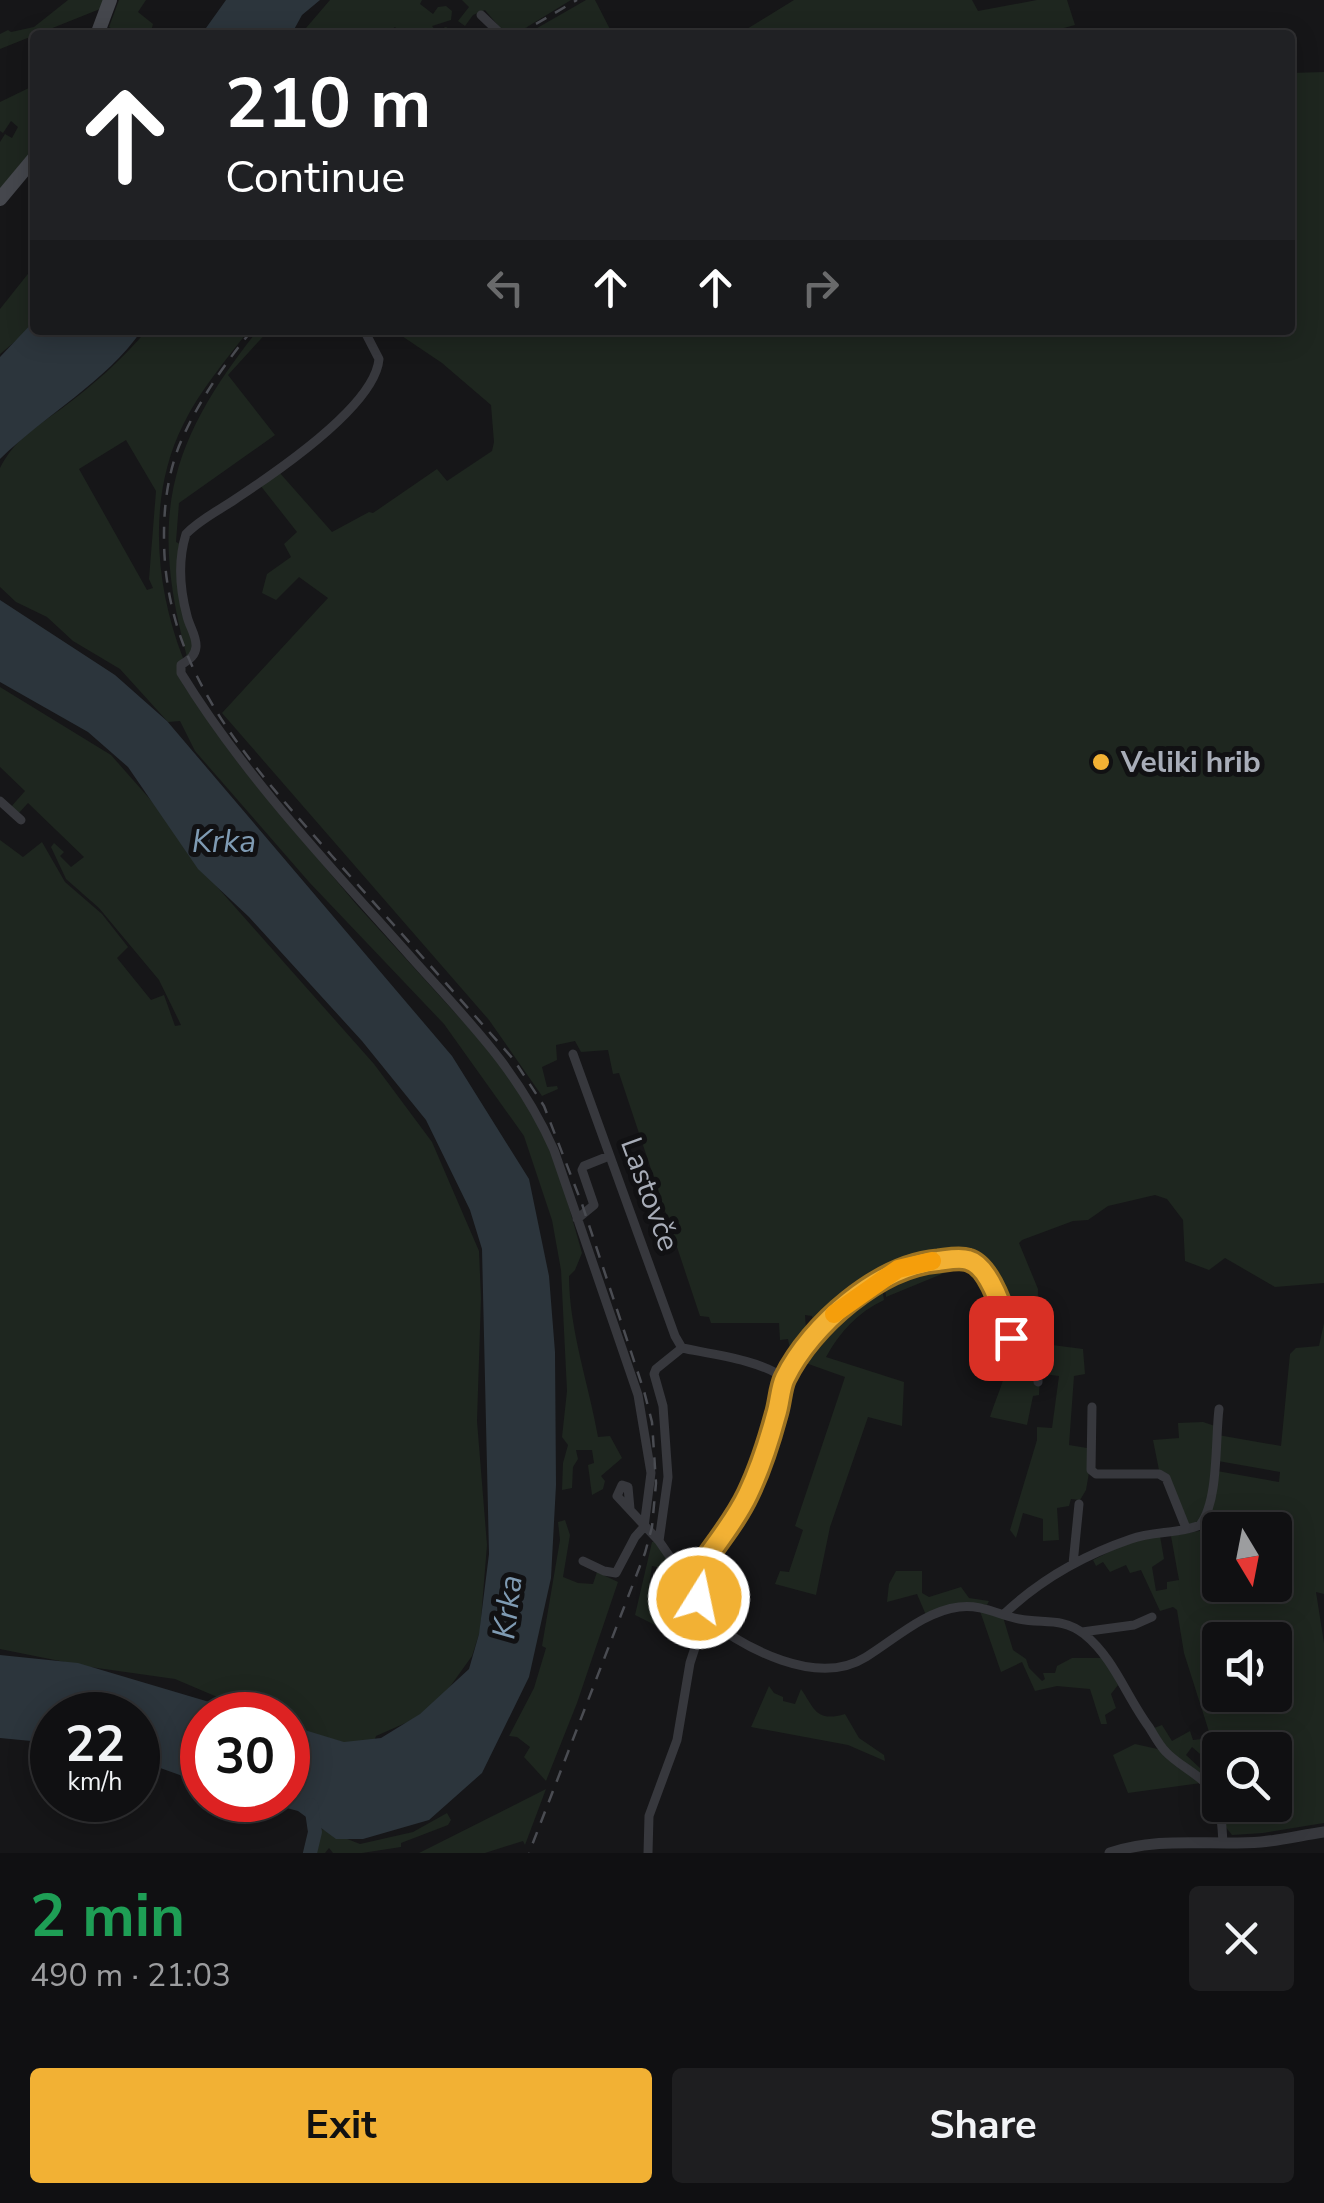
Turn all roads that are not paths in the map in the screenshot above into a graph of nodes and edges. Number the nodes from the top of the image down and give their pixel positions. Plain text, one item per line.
1 (110, 0) edge
2 (481, 15) dead end
3 (99, 30) edge
4 (497, 30) edge
5 (30, 164) edge
6 (0, 199) edge
7 (367, 335) edge
8 (0, 802) edge
9 (21, 820) dead end
10 (573, 1054) dead end
11 (609, 1156) junction
12 (577, 1219) junction
13 (682, 1348) junction
14 (784, 1378) junction
15 (1038, 1382) dead end
16 (1092, 1407) dead end
17 (1219, 1410) dead end
18 (1079, 1504) dead end
19 (630, 1509) dead end
20 (644, 1527) junction
21 (1186, 1528) junction
22 (660, 1541) junction
23 (584, 1561) dead end
24 (1073, 1564) junction
25 (689, 1584) junction
26 (1004, 1614) junction
27 (1152, 1616) dead end
28 (704, 1617) junction
29 (1082, 1632) junction
30 (1324, 1832) edge
31 (1223, 1843) junction
32 (648, 1853) edge
33 (1110, 1853) edge

1 - 3 main road
2 - 4 street
5 - 6 main road
7 - 12 street
8 - 9 street
10 - 11 street, Lastovče
11 - 12 street
11 - 13 street, Lastovče
12 - 20 street
13 - 14 street
13 - 22 street
14 - 15 street
14 - 25 street
16 - 21 street
17 - 21 street
18 - 24 street
19 - 20 street
20 - 22 street
20 - 23 street
21 - 24 street
22 - 25 street
24 - 26 street
25 - 28 street
26 - 28 street
26 - 29 street
27 - 29 street
28 - 32 street
29 - 31 street
30 - 31 street
31 - 33 street

